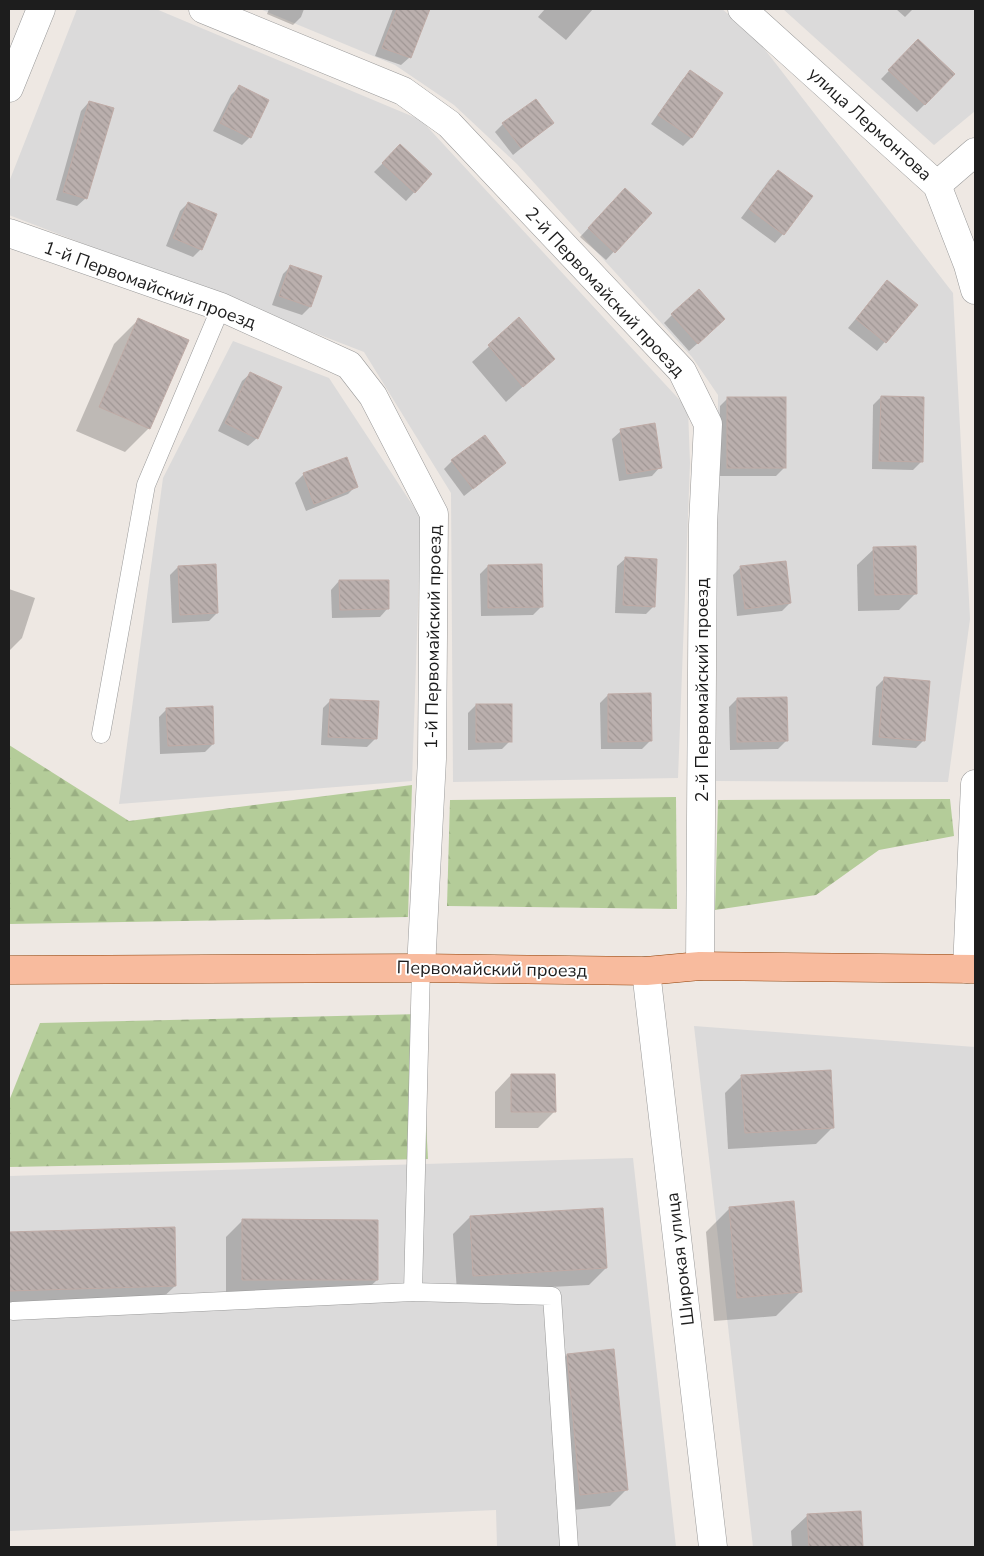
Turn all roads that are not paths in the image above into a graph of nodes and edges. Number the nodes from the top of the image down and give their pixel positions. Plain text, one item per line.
1 (41, 9) edge
2 (203, 9) edge
3 (742, 9) edge
4 (9, 88) edge
5 (975, 152) edge
6 (937, 185) junction
7 (9, 233) edge
8 (975, 290) edge
9 (221, 307) junction
10 (101, 734) dead end
11 (975, 784) edge
12 (700, 966) junction
13 (420, 968) junction
14 (971, 969) edge
15 (9, 970) edge
16 (646, 971) junction
17 (413, 1292) junction
18 (13, 1310) dead end
19 (569, 1547) edge
20 (713, 1547) edge

1 - 4 street
2 - 12 street, 2-й Первомайский проезд
3 - 6 street, улица Лермонтова
5 - 6 street
6 - 8 street, улица Лермонтова
7 - 9 street, 1-й Первомайский проезд
9 - 10 lane
9 - 13 street, 1-й Первомайский проезд
11 - 14 street
12 - 14 main road, Первомайский проезд
12 - 16 main road, Первомайский проезд
13 - 15 main road, Первомайский проезд
13 - 16 main road, Первомайский проезд
13 - 17 lane
16 - 20 street, Широкая улица
17 - 18 lane
17 - 19 lane

